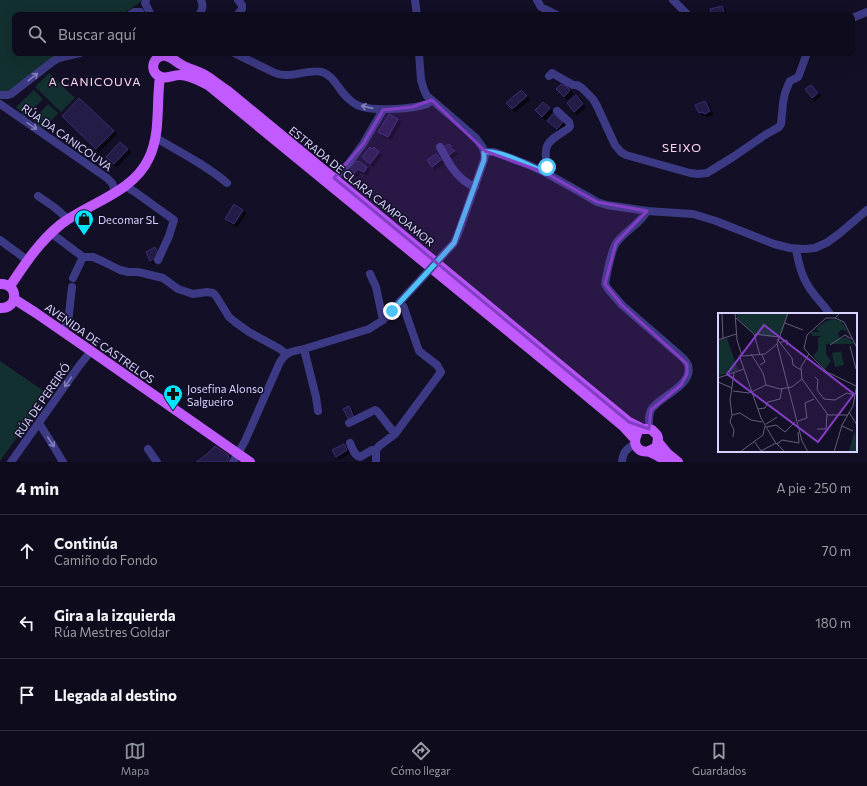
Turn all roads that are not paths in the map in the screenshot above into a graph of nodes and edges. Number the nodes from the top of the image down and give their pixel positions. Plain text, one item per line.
1 (201, 0) edge
2 (238, 0) edge
3 (414, 0) edge
4 (537, 0) edge
5 (674, 0) edge
6 (146, 1) edge
7 (142, 12) edge
8 (150, 12) edge
9 (200, 12) edge
10 (240, 12) edge
11 (416, 12) edge
12 (551, 12) edge
13 (685, 12) edge
14 (867, 12) edge
15 (855, 17) edge
16 (67, 56) edge
17 (168, 56) edge
18 (240, 56) edge
19 (420, 56) edge
20 (806, 56) edge
21 (153, 57) edge
22 (171, 76) junction
23 (549, 76) dead end
24 (160, 77) junction
25 (0, 95) edge
26 (432, 100) junction
27 (0, 104) edge
28 (383, 110) junction
29 (557, 112) dead end
30 (156, 138) junction
31 (440, 146) dead end
32 (484, 152) junction
33 (546, 173) junction
34 (334, 178) junction
35 (227, 183) dead end
36 (125, 186) junction
37 (475, 187) junction
38 (116, 193) junction
39 (38, 196) dead end
40 (867, 210) edge
41 (647, 211) junction
42 (68, 219) junction
43 (51, 233) junction
44 (0, 240) edge
45 (796, 249) junction
46 (83, 257) junction
47 (28, 260) junction
48 (158, 260) dead end
49 (370, 274) dead end
50 (73, 278) dead end
51 (3, 284) edge
52 (72, 287) dead end
53 (14, 299) junction
54 (400, 302) junction
55 (0, 308) edge
56 (829, 313) edge
57 (383, 320) junction
58 (62, 331) junction
59 (304, 349) junction
60 (91, 351) junction
61 (286, 354) junction
62 (318, 411) dead end
63 (39, 423) junction
64 (349, 423) dead end
65 (646, 429) junction
66 (395, 434) junction
67 (635, 442) junction
68 (658, 442) junction
69 (350, 443) dead end
70 (148, 449) dead end
71 (376, 450) junction
72 (650, 451) junction
73 (235, 458) edge
74 (11, 462) edge
75 (62, 462) edge
76 (157, 462) edge
77 (250, 462) edge
78 (376, 462) edge
79 (622, 462) edge
80 (666, 462) edge
81 (678, 462) edge

1 - 9 street
2 - 10 street
3 - 11 street
4 - 12 street
5 - 13 street
6 - 7 street
6 - 8 street
14 - 15 street
25 -> 16 street, RÚA DA CANICOUVA
17 - 21 main road
17 - 22 main road
17 - 34 main road, ESTRADA DE CLARA CAMPOAMOR
28 -> 18 street
19 - 26 street
20 - 23 street
21 - 24 main road
22 - 24 main road, ESTRADA DE CLARA CAMPOAMOR
22 - 67 main road, ESTRADA DE CLARA CAMPOAMOR
24 - 30 main road
26 - 28 street
26 - 32 street
27 -> 38 street, RÚA DA CANICOUVA
28 - 34 street
29 - 33 street
30 - 35 street
30 - 36 main road
31 - 37 street
32 - 33 street
32 - 37 street
33 - 41 street
34 - 65 main road, ESTRADA DE CLARA CAMPOAMOR
36 - 38 main road
36 - 48 street
37 - 54 street, bridge
38 - 42 main road
39 - 42 street
40 - 45 street
41 - 45 street
41 - 65 street
42 - 43 main road
43 - 46 street
43 - 47 main road
44 - 47 street
45 - 56 street
46 - 50 street
46 - 61 street
47 - 51 main road
49 - 57 street
51 - 53 main road
52 - 58 street
53 - 55 main road
53 - 58 main road, AVENIDA DE CASTRELOS
54 - 57 street
54 - 66 street
57 - 59 street
58 - 60 main road, AVENIDA DE CASTRELOS
59 - 61 street
59 - 62 street
60 -> 63 street, RÚA DE PEREIRÓ
60 - 73 main road, AVENIDA DE CASTRELOS
61 - 73 street
63 - 74 street, RÚA DE PEREIRÓ
63 -> 75 street
64 - 66 street
65 - 67 main road
65 - 68 main road, ESTRADA DE CLARA CAMPOAMOR
66 - 71 street
67 - 72 main road, ESTRADA DE CLARA CAMPOAMOR
67 - 79 street
68 - 72 main road
68 - 81 main road, ESTRADA DE CLARA CAMPOAMOR
69 - 71 street
70 - 76 street
71 - 78 street
72 - 80 main road, ESTRADA DE CLARA CAMPOAMOR
73 - 77 main road, AVENIDA DE CASTRELOS

